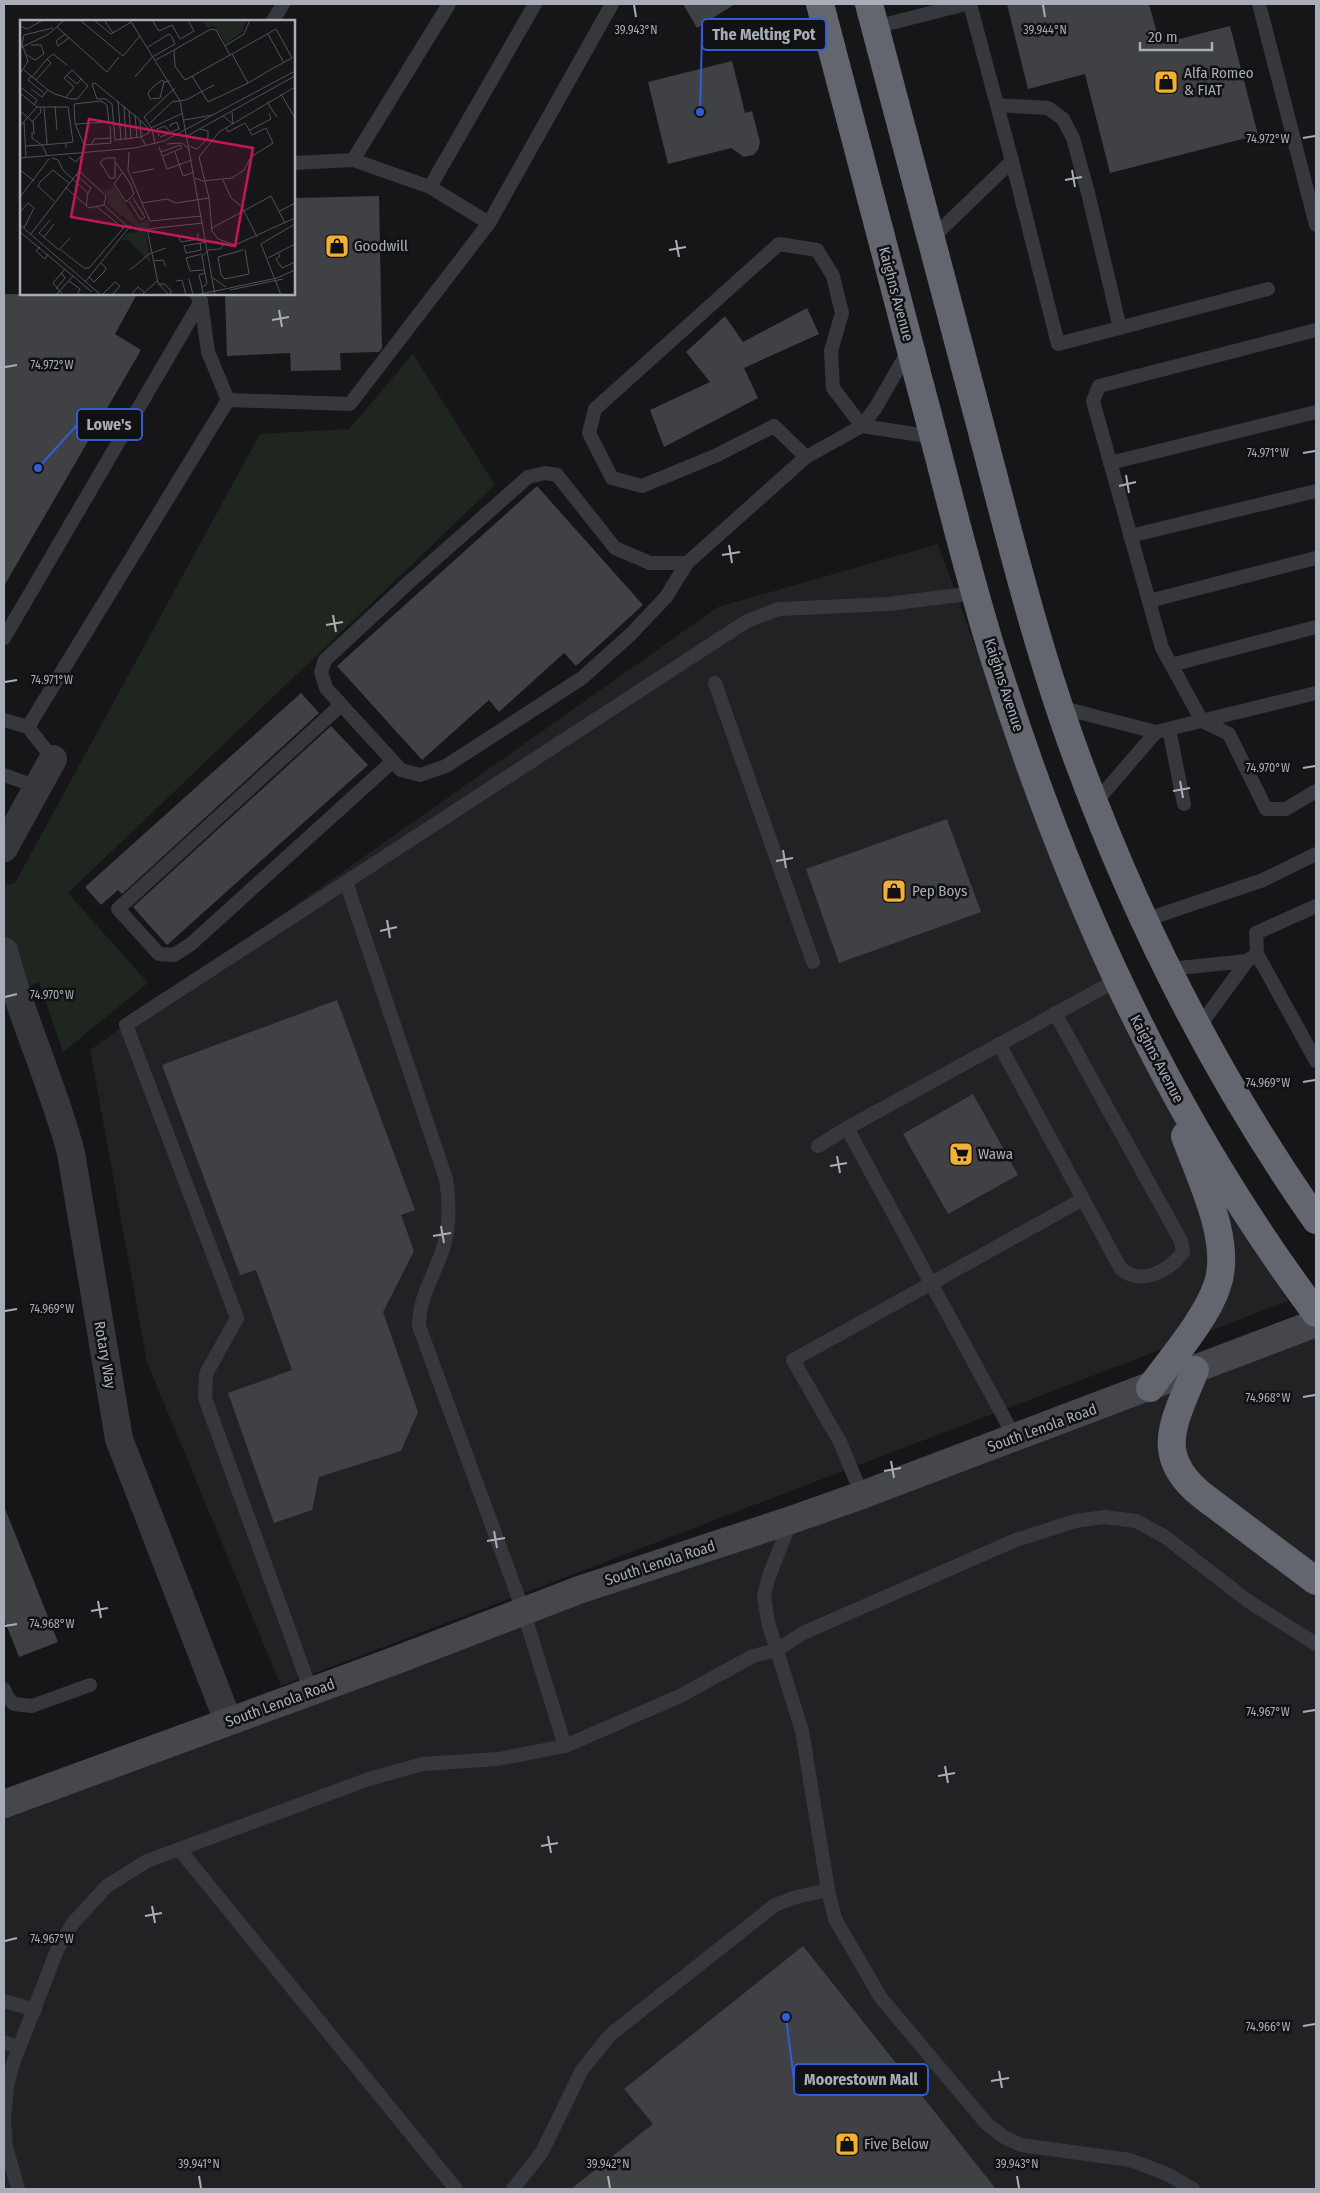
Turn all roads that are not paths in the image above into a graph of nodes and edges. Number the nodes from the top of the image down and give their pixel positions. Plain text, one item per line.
1 (283, 4) edge
2 (449, 4) edge
3 (535, 4) edge
4 (612, 4) edge
5 (820, 4) edge
6 (966, 4) edge
7 (970, 4) edge
8 (1259, 4) edge
9 (872, 15) edge
10 (274, 20) edge
11 (997, 105) junction
12 (353, 160) junction
13 (1012, 161) junction
14 (295, 162) edge
15 (430, 187) junction
16 (489, 223) junction
17 (1316, 225) edge
18 (931, 239) junction
19 (1268, 289) dead end
20 (199, 297) edge
21 (1120, 328) junction
22 (1316, 330) edge
23 (910, 347) junction
24 (228, 400) junction
25 (1316, 412) edge
26 (862, 426) junction
27 (934, 437) junction
28 (806, 457) junction
29 (1110, 463) junction
30 (1316, 491) edge
31 (1130, 536) junction
32 (1316, 558) edge
33 (687, 563) junction
34 (975, 593) junction
35 (1148, 601) junction
36 (1316, 627) edge
37 (4, 638) edge
38 (1171, 665) junction
39 (715, 683) dead end
40 (1316, 693) edge
41 (341, 705) junction
42 (1059, 706) junction
43 (4, 720) edge
44 (1202, 721) junction
45 (28, 727) junction
46 (1163, 730) junction
47 (53, 759) joint
48 (393, 761) junction
49 (4, 775) edge
50 (38, 787) junction
51 (1316, 791) edge
52 (1094, 803) junction
53 (1184, 804) dead end
54 (4, 848) edge
55 (1316, 854) edge
56 (346, 882) junction
57 (1316, 906) edge
58 (1145, 920) junction
59 (4, 952) edge
60 (1252, 957) junction
61 (813, 962) dead end
62 (1169, 969) junction
63 (1117, 980) junction
64 (11, 1007) edge
65 (1055, 1013) junction
66 (1198, 1028) junction
67 (999, 1044) junction
68 (1316, 1062) edge
69 (1164, 1076) junction
70 (847, 1128) junction
71 (818, 1146) dead end
72 (1083, 1199) junction
73 (1316, 1220) edge
74 (932, 1282) junction
75 (1316, 1313) edge
76 (1316, 1323) edge
77 (1195, 1370) junction
78 (1150, 1388) junction
79 (1015, 1438) junction
80 (862, 1495) junction
81 (791, 1520) junction
82 (1316, 1581) edge
83 (524, 1610) junction
84 (1316, 1644) edge
85 (777, 1650) junction
86 (90, 1685) dead end
87 (4, 1689) edge
88 (311, 1691) junction
89 (228, 1721) junction
90 (565, 1746) junction
91 (4, 1804) edge
92 (179, 1849) junction
93 (828, 1890) junction
94 (4, 2001) edge
95 (35, 2010) junction
96 (4, 2042) edge
97 (19, 2048) junction
98 (18, 2189) edge
99 (456, 2189) edge
100 (513, 2189) edge
101 (1193, 2189) edge

1 - 10 lane
2 - 12 lane
3 - 15 lane
4 - 16 lane
5 - 23 highway, Kaighns Avenue
6 - 9 lane
7 - 11 lane
8 - 17 lane
9 - 18 highway
11 - 13 lane
11 - 21 lane
12 - 14 lane
12 - 15 lane
13 - 18 lane
13 - 21 lane
15 - 16 lane
16 - 24 lane
18 - 42 highway
19 - 21 lane
20 - 24 lane
20 - 37 lane
22 - 29 lane
23 - 26 lane
23 - 27 highway, Kaighns Avenue
24 - 45 lane
25 - 29 lane
26 - 27 lane
26 - 28 lane
26 - 28 lane
27 - 34 highway, Kaighns Avenue
28 - 33 lane
29 - 31 lane
30 - 31 lane
31 - 35 lane
32 - 35 lane
33 - 41 lane
33 - 48 lane
34 - 56 lane
34 - 63 highway, Kaighns Avenue
35 - 38 lane
36 - 38 lane
38 - 44 lane
39 - 61 lane
40 - 44 lane
41 - 48 lane
41 - 48 lane
42 - 46 lane
42 - 52 highway
43 - 45 lane
44 - 46 lane
44 - 51 lane
45 - 47 lane
46 - 52 lane
46 - 53 lane
47 - 50 street
49 - 50 lane
50 - 54 street
52 - 58 highway
55 - 58 lane
56 - 83 lane
56 - 88 lane
57 - 60 lane
58 - 62 highway
59 - 64 street, Rotary Way
60 - 62 lane
60 - 66 lane
60 - 68 lane
62 - 66 highway
63 - 65 lane
63 - 69 highway, Kaighns Avenue
64 - 89 street, Rotary Way
65 - 67 lane
65 - 72 lane
66 - 73 highway
67 - 70 lane
67 - 72 lane
69 - 75 highway, Kaighns Avenue
69 - 78 highway
70 - 71 lane
70 - 74 lane
72 - 74 lane
74 - 79 lane
74 - 80 lane
76 - 77 street, South Lenola Road
77 - 78 street, South Lenola Road
77 - 82 highway
78 - 79 street, South Lenola Road
79 - 80 street, South Lenola Road
80 - 81 street, South Lenola Road
81 - 83 street, South Lenola Road
81 - 85 lane
83 - 88 street, South Lenola Road
83 - 90 lane
84 - 85 lane
85 - 90 lane
85 - 93 lane
86 - 87 lane
88 - 89 street, South Lenola Road
89 - 91 street, South Lenola Road
90 - 92 lane
92 - 95 lane
92 - 99 lane
93 - 100 lane
93 - 101 lane
94 - 95 lane
95 - 97 lane
96 - 97 lane
97 - 98 lane

